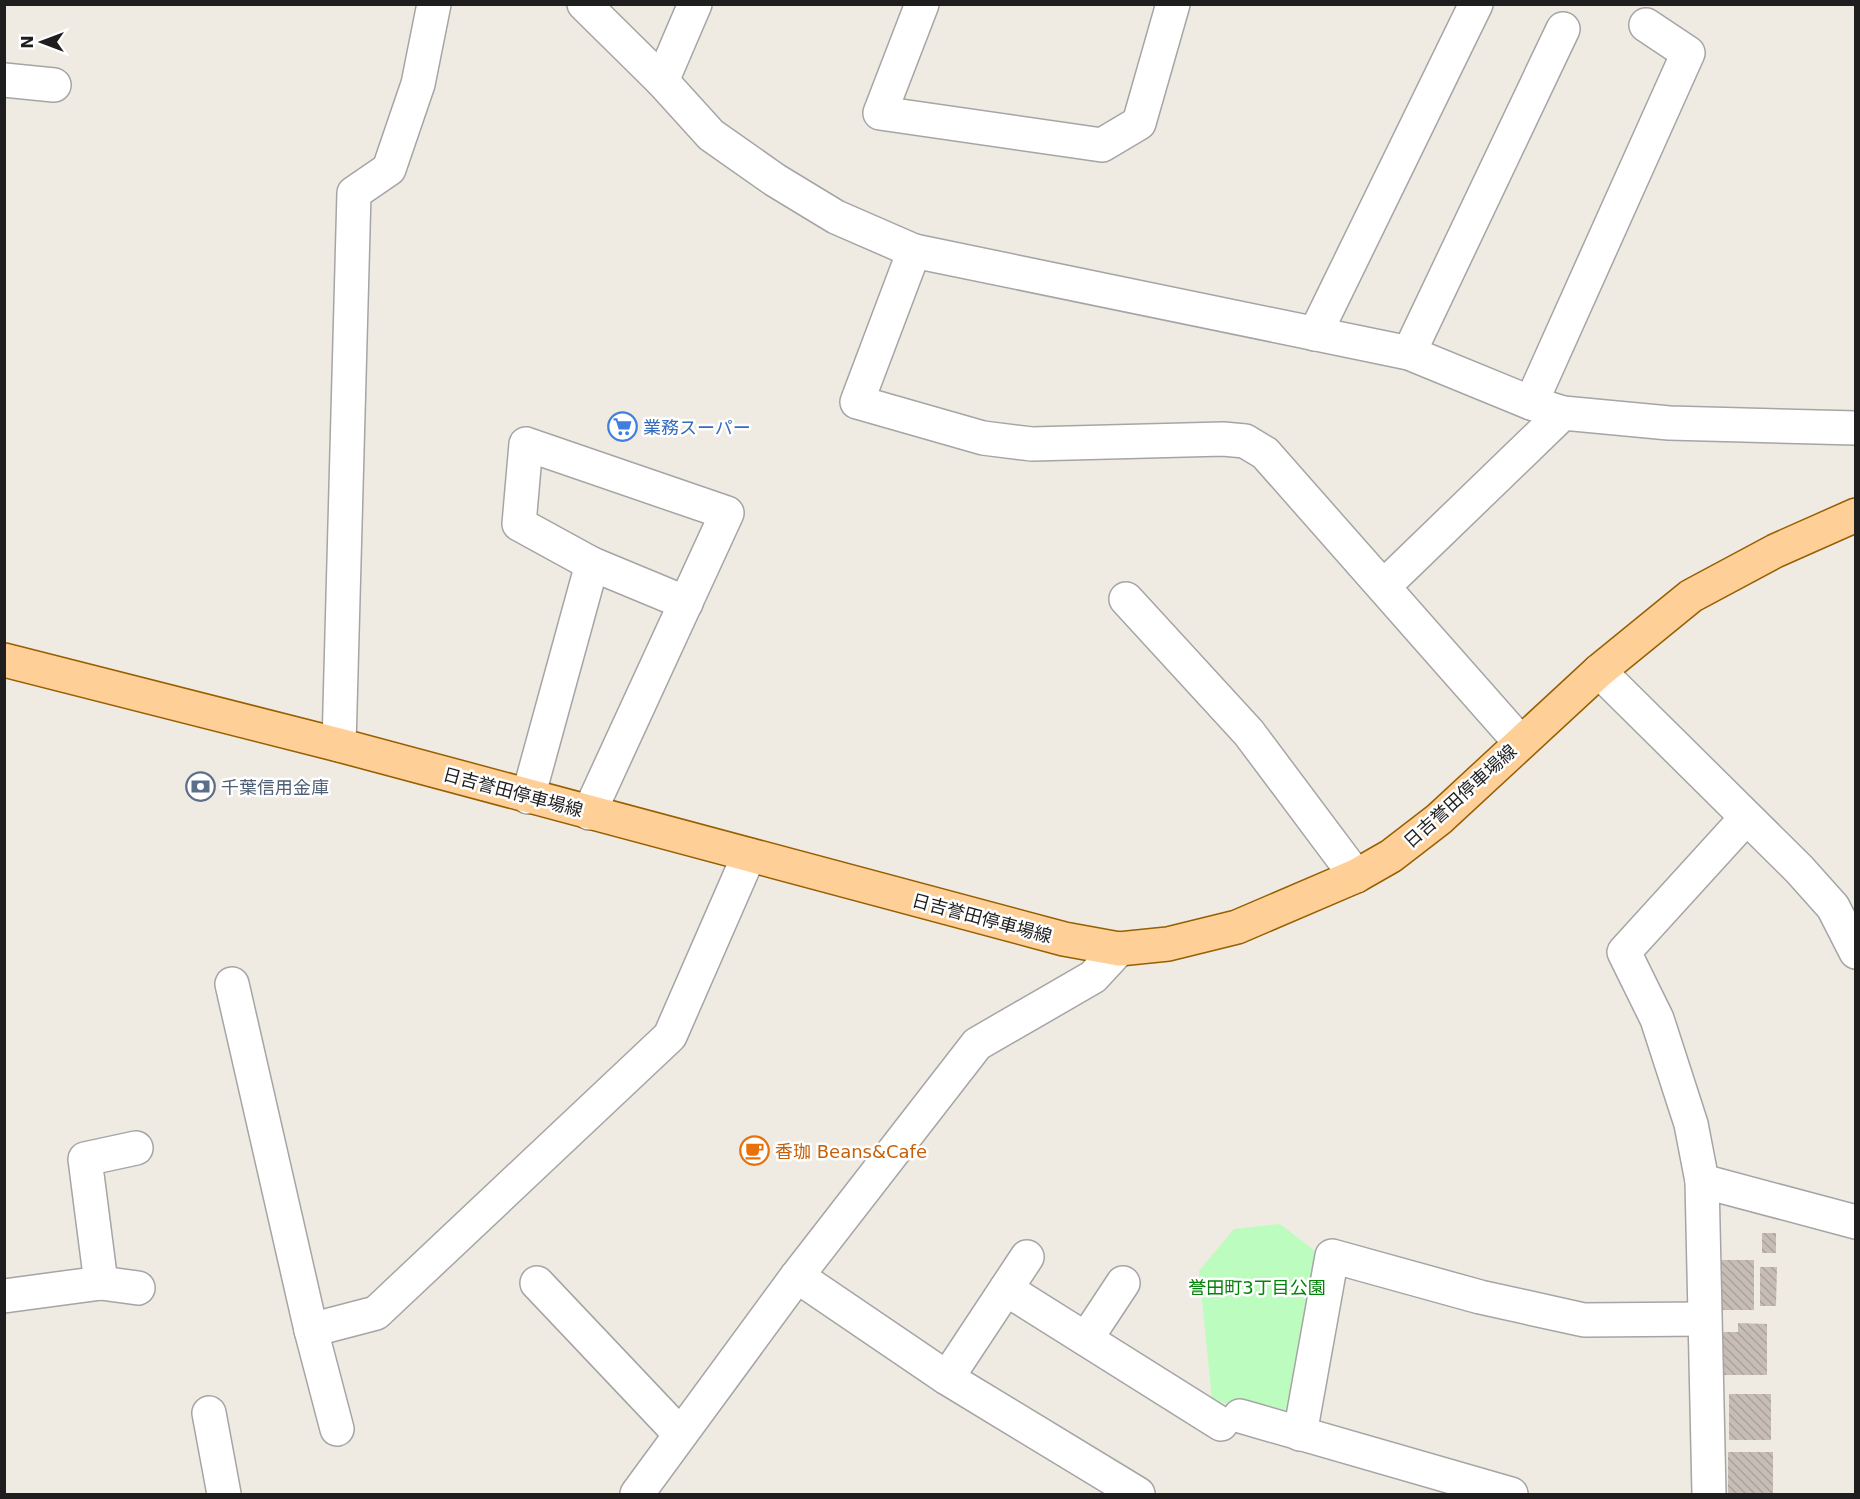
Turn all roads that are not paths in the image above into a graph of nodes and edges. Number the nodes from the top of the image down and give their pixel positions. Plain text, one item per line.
1 (434, 4) edge
2 (584, 4) edge
3 (695, 4) edge
4 (922, 4) edge
5 (1173, 4) edge
6 (1476, 4) edge
7 (1646, 25) dead end
8 (1563, 29) dead end
9 (4, 80) edge
10 (662, 81) junction
11 (54, 85) dead end
12 (914, 251) junction
13 (1315, 334) junction
14 (1409, 353) junction
15 (1532, 404) junction
16 (1563, 413) junction
17 (1856, 428) edge
18 (1856, 515) edge
19 (592, 564) junction
20 (1384, 586) junction
21 (1126, 599) dead end
22 (686, 603) junction
23 (4, 660) edge
24 (1599, 671) junction
25 (1520, 742) junction
26 (339, 745) junction
27 (528, 797) junction
28 (589, 813) junction
29 (1746, 818) junction
30 (748, 855) junction
31 (1356, 876) junction
32 (1119, 949) junction
33 (1856, 951) edge
34 (232, 984) dead end
35 (135, 1148) dead end
36 (1702, 1181) junction
37 (1856, 1222) edge
38 (1027, 1257) dead end
39 (797, 1276) junction
40 (101, 1283) junction
41 (537, 1283) dead end
42 (1123, 1283) dead end
43 (138, 1288) dead end
44 (1006, 1289) junction
45 (4, 1296) edge
46 (1704, 1319) junction
47 (311, 1330) junction
48 (1086, 1339) junction
49 (947, 1378) junction
50 (208, 1413) dead end
51 (337, 1429) dead end
52 (680, 1434) junction
53 (1300, 1434) junction
54 (224, 1494) edge
55 (637, 1494) edge
56 (1138, 1494) edge
57 (1511, 1494) edge
58 (1709, 1494) edge

1 - 26 street
2 - 10 street
3 - 10 street
4 - 5 street
6 - 13 street
7 - 15 street
8 - 14 street
9 - 11 street
10 - 12 street
12 - 13 street
12 - 20 street
13 - 14 street
14 - 15 street
15 - 16 street
16 - 17 street
16 - 20 street
18 - 24 main road, 日吉誉田停車場線
19 - 22 street
19 - 22 street
19 - 27 street
20 - 25 street
21 - 31 street
22 - 28 street
23 - 26 main road, 日吉誉田停車場線
24 - 25 main road, 日吉誉田停車場線
24 - 29 street
25 - 31 main road, 日吉誉田停車場線
26 - 27 main road, 日吉誉田停車場線
27 - 28 main road, 日吉誉田停車場線
28 - 30 main road, 日吉誉田停車場線
29 - 33 street
29 - 36 street
30 - 32 main road, 日吉誉田停車場線
30 - 47 street
31 - 32 main road, 日吉誉田停車場線
32 - 39 street
34 - 47 street
35 - 40 street
36 - 37 street
36 - 46 street
38 - 44 street
39 - 49 street
39 - 52 street
40 - 43 street
40 - 45 street
41 - 52 street
42 - 48 street
44 - 48 street
44 - 49 street
46 - 53 street
46 - 58 street
47 - 51 street
48 - 53 street
49 - 56 street
50 - 54 street
52 - 55 street
53 - 57 street

